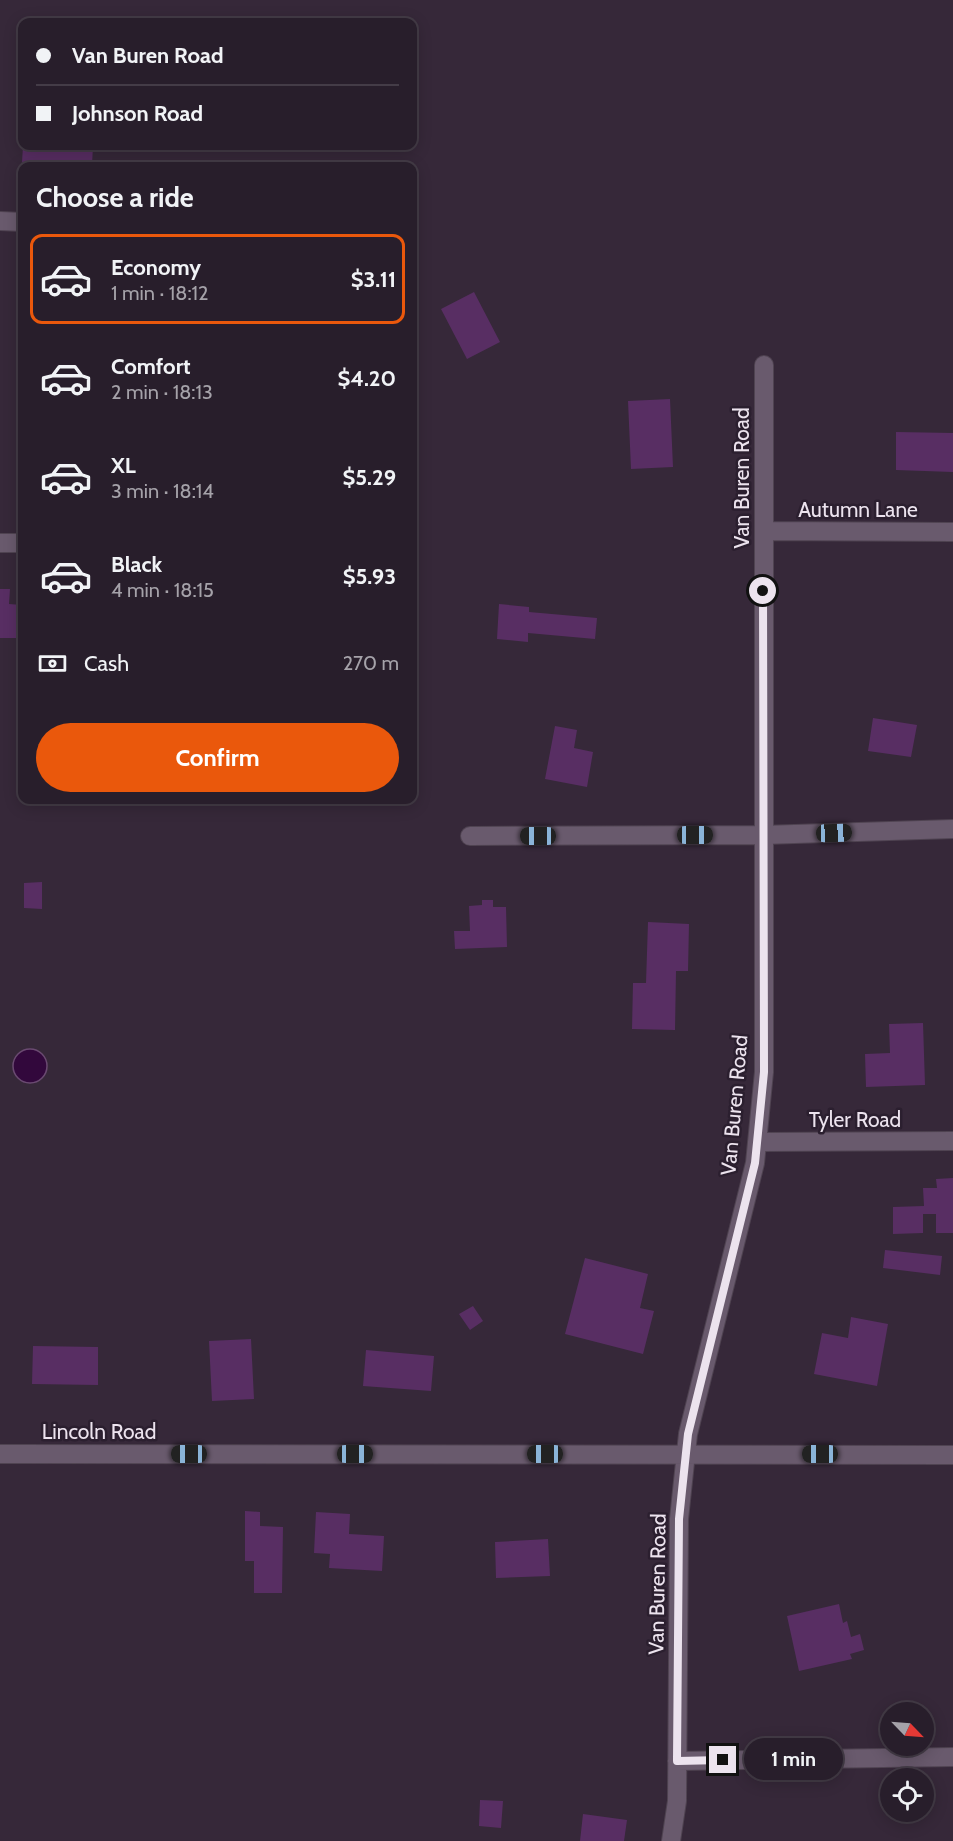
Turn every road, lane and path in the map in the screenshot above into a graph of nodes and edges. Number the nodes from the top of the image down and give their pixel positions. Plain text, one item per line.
1 (0, 221) edge
2 (18, 222) edge
3 (764, 365) dead end
4 (764, 531) junction
5 (953, 532) edge
6 (0, 543) edge
7 (18, 543) edge
8 (953, 829) edge
9 (763, 835) junction
10 (470, 836) dead end
11 (953, 1141) edge
12 (757, 1142) junction
13 (0, 1454) edge
14 (687, 1454) junction
15 (953, 1455) edge
16 (953, 1757) edge
17 (677, 1761) junction
18 (671, 1841) edge

1 - 2 street
3 - 4 street, Van Buren Road
4 - 5 street, Autumn Lane
4 - 9 street, Van Buren Road
6 - 7 street
8 - 9 street
9 - 10 street
9 - 12 street, Van Buren Road
11 - 12 street, Tyler Road
12 - 14 street, Van Buren Road
13 - 14 street, Lincoln Road
14 - 15 street, Lincoln Road
14 - 17 street, Van Buren Road
16 - 17 street
17 - 18 street, Van Buren Road

